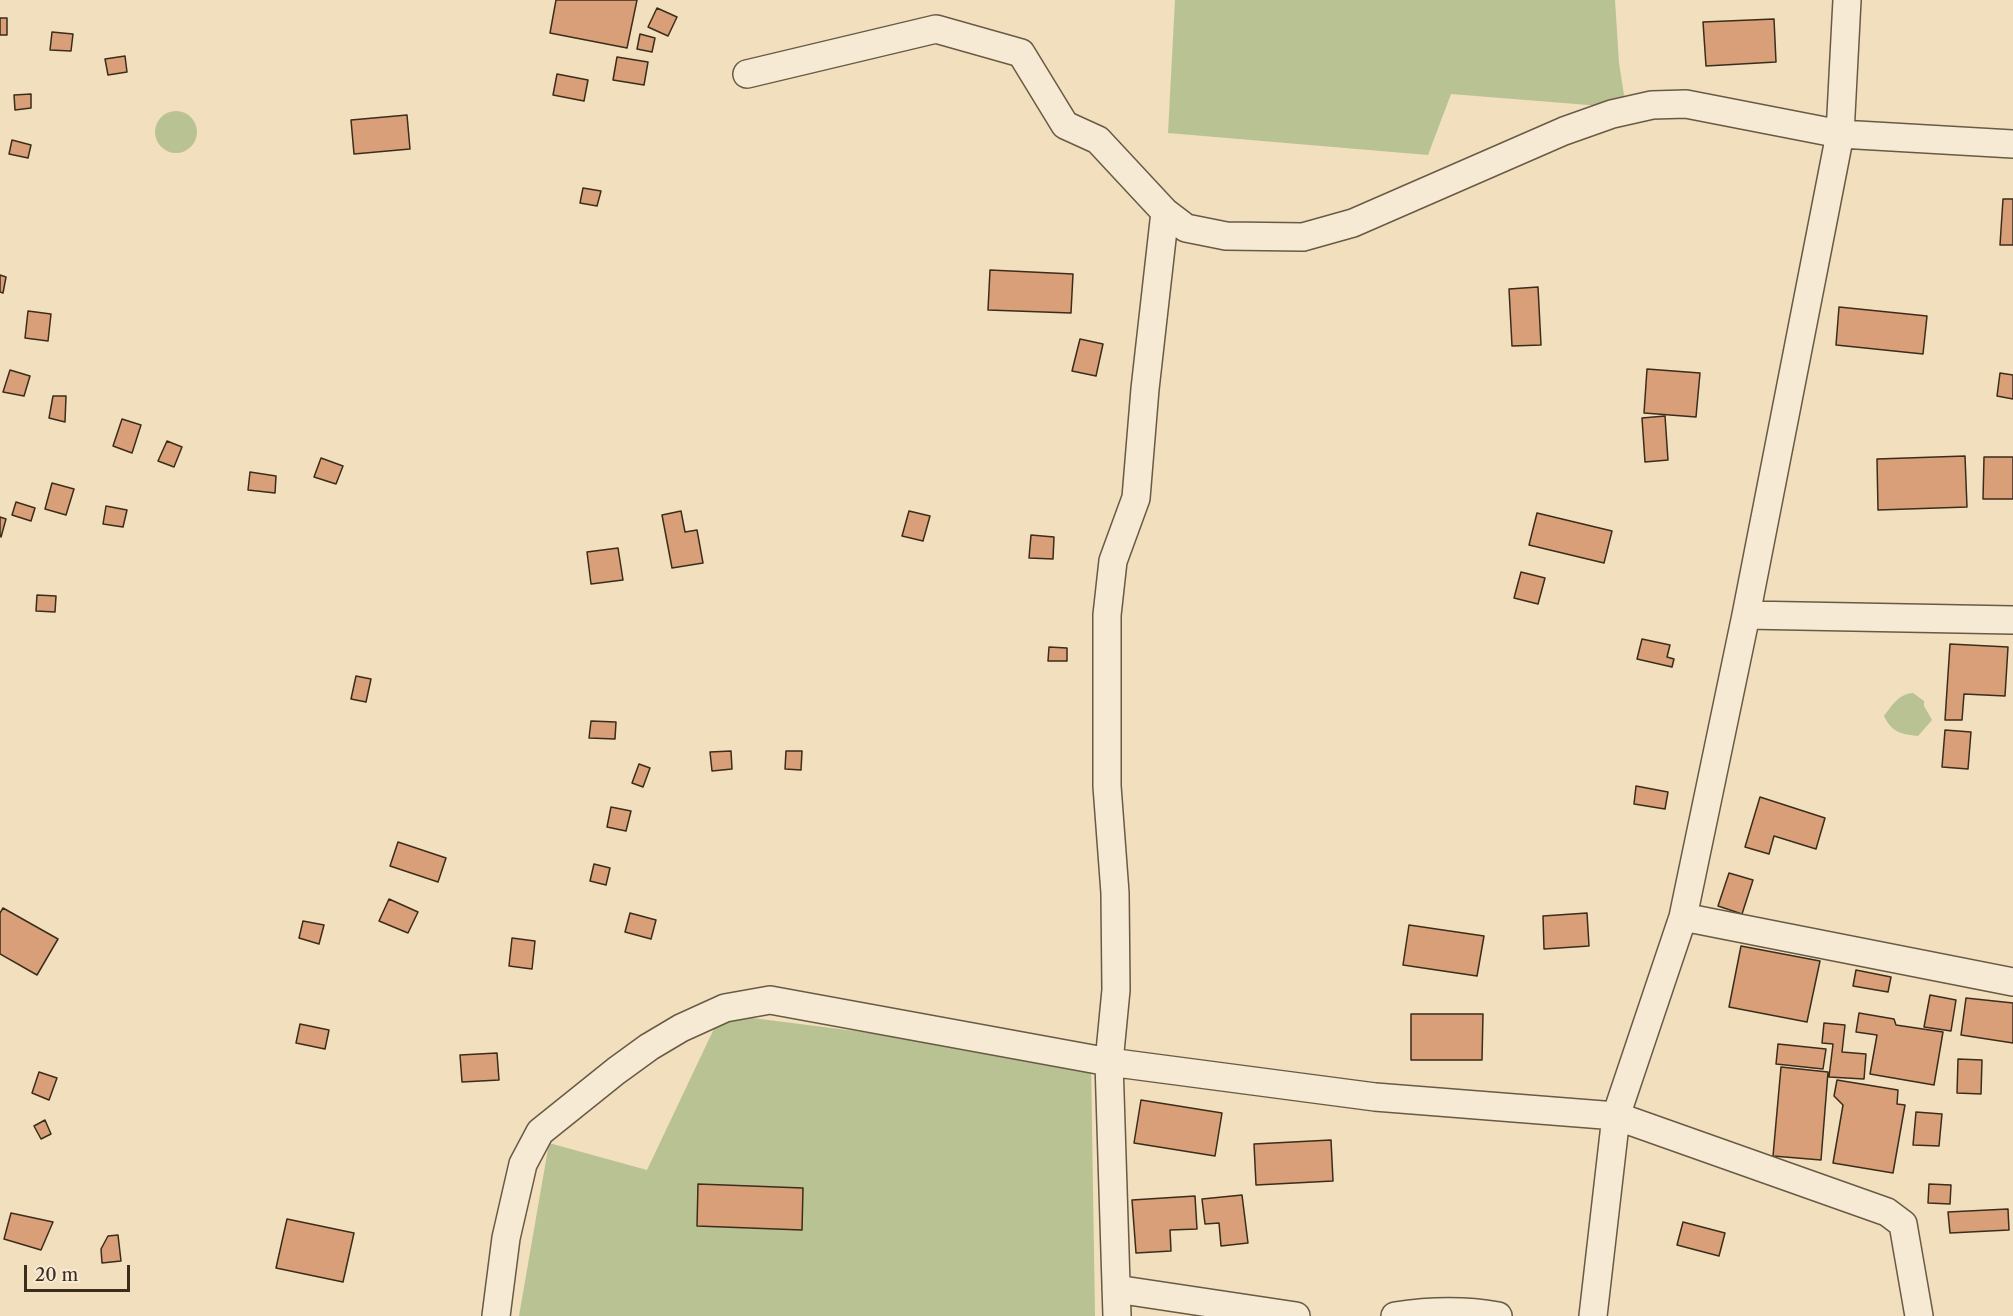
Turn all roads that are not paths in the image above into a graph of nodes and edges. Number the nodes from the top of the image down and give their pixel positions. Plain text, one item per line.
1 (1847, 0) edge
2 (747, 74) dead end
3 (1840, 134) junction
4 (2013, 144) edge
5 (1165, 212) junction
6 (1746, 615) junction
7 (2013, 620) edge
8 (1683, 917) junction
9 (2013, 982) edge
10 (1109, 1062) junction
11 (1616, 1116) junction
12 (1116, 1289) junction
13 (496, 1316) edge
14 (1117, 1316) edge
15 (1296, 1316) edge
16 (1395, 1316) edge
17 (1498, 1316) edge
18 (1593, 1316) edge
19 (1919, 1316) edge

1 - 3 street
2 - 5 street
3 - 4 street
3 - 5 street
3 - 6 street
5 - 10 street
6 - 7 street
6 - 8 street
8 - 9 street
8 - 11 street
10 - 11 street
10 - 12 street
10 - 13 street
11 - 18 street
11 - 19 street
12 - 14 street
12 - 15 street
16 - 17 street

